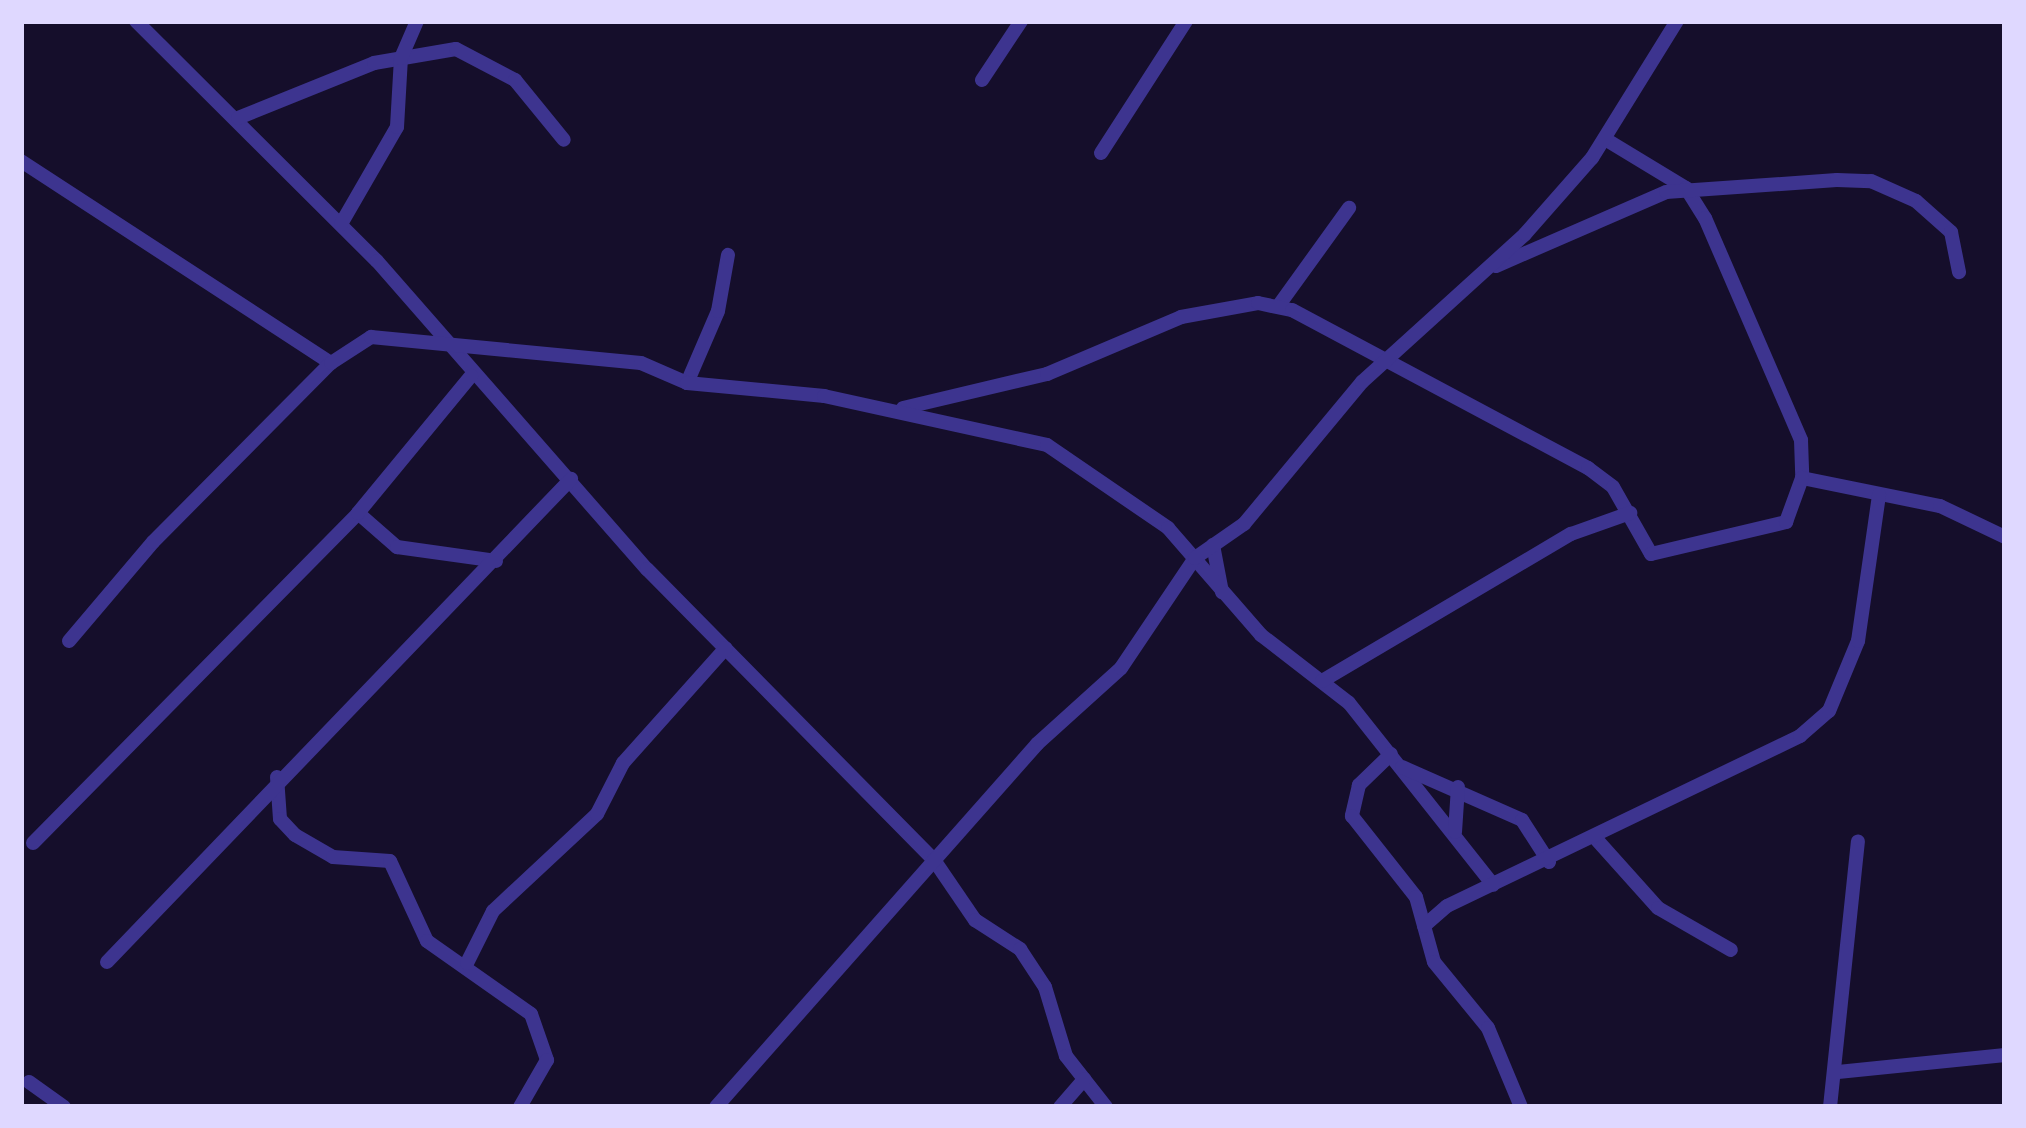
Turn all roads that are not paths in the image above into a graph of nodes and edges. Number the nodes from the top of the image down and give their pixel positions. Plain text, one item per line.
1 (136, 21) edge
2 (417, 21) edge
3 (1021, 21) edge
4 (1186, 21) edge
5 (1677, 21) edge
6 (400, 58) junction
7 (982, 80) dead end
8 (238, 118) junction
9 (1605, 139) junction
10 (564, 140) dead end
11 (1101, 153) dead end
12 (21, 161) edge
13 (1686, 188) junction
14 (1349, 208) dead end
15 (341, 224) junction
16 (728, 255) dead end
17 (1491, 267) junction
18 (1959, 272) dead end
19 (1280, 305) junction
20 (446, 341) junction
21 (1387, 358) junction
22 (332, 363) junction
23 (472, 376) junction
24 (687, 383) junction
25 (898, 410) junction
26 (1802, 478) junction
27 (571, 479) junction
28 (1879, 495) junction
29 (358, 513) junction
30 (1630, 513) junction
31 (2005, 537) edge
32 (1213, 545) junction
33 (1195, 558) junction
34 (496, 561) junction
35 (1222, 592) junction
36 (69, 641) dead end
37 (726, 648) junction
38 (1322, 681) junction
39 (1391, 754) junction
40 (1402, 767) junction
41 (277, 777) junction
42 (1458, 787) junction
43 (1455, 832) junction
44 (1598, 840) junction
45 (1858, 841) dead end
46 (33, 843) dead end
47 (934, 860) junction
48 (1549, 862) junction
49 (1493, 885) junction
50 (1424, 926) junction
51 (1731, 950) dead end
52 (107, 962) dead end
53 (467, 963) junction
54 (2005, 1055) edge
55 (1838, 1072) junction
56 (1084, 1079) junction
57 (29, 1082) dead end
58 (64, 1107) edge
59 (520, 1107) edge
60 (716, 1107) edge
61 (1060, 1107) edge
62 (1106, 1107) edge
63 (1521, 1107) edge
64 (1830, 1107) edge

1 - 8 street
2 - 6 street
3 - 7 street
4 - 11 street
5 - 9 street
6 - 8 street
6 - 10 street
6 - 15 street
8 - 15 street
9 - 13 street
9 - 17 street
12 - 22 street
13 - 17 street
13 - 18 street
13 - 26 street
14 - 19 street
15 - 20 street
16 - 24 street
17 - 21 street
19 - 21 street
19 - 25 street
20 - 22 street
20 - 23 street
20 - 24 street
21 - 30 street
21 - 32 street
22 - 36 street
23 - 27 street
23 - 29 street
24 - 25 street
25 - 33 street
26 - 28 street
26 - 30 street
27 - 34 street
27 - 37 street
28 - 31 street
28 - 44 street
29 - 34 street
29 - 46 street
30 - 38 street
32 - 33 street
32 - 35 street
33 - 35 street
33 - 47 street
34 - 41 street
35 - 38 street
37 - 47 street
37 - 53 street
38 - 39 street
39 - 40 street
39 - 50 street
40 - 42 street
40 - 43 street
41 - 52 street
41 - 53 street
42 - 43 street
42 - 48 street
43 - 49 street
44 - 48 street
44 - 51 street
45 - 55 street
47 - 56 street
47 - 60 street
48 - 49 street
49 - 50 street
50 - 63 street
53 - 59 street
54 - 55 street
55 - 64 street
56 - 61 street
56 - 62 street
57 - 58 street

